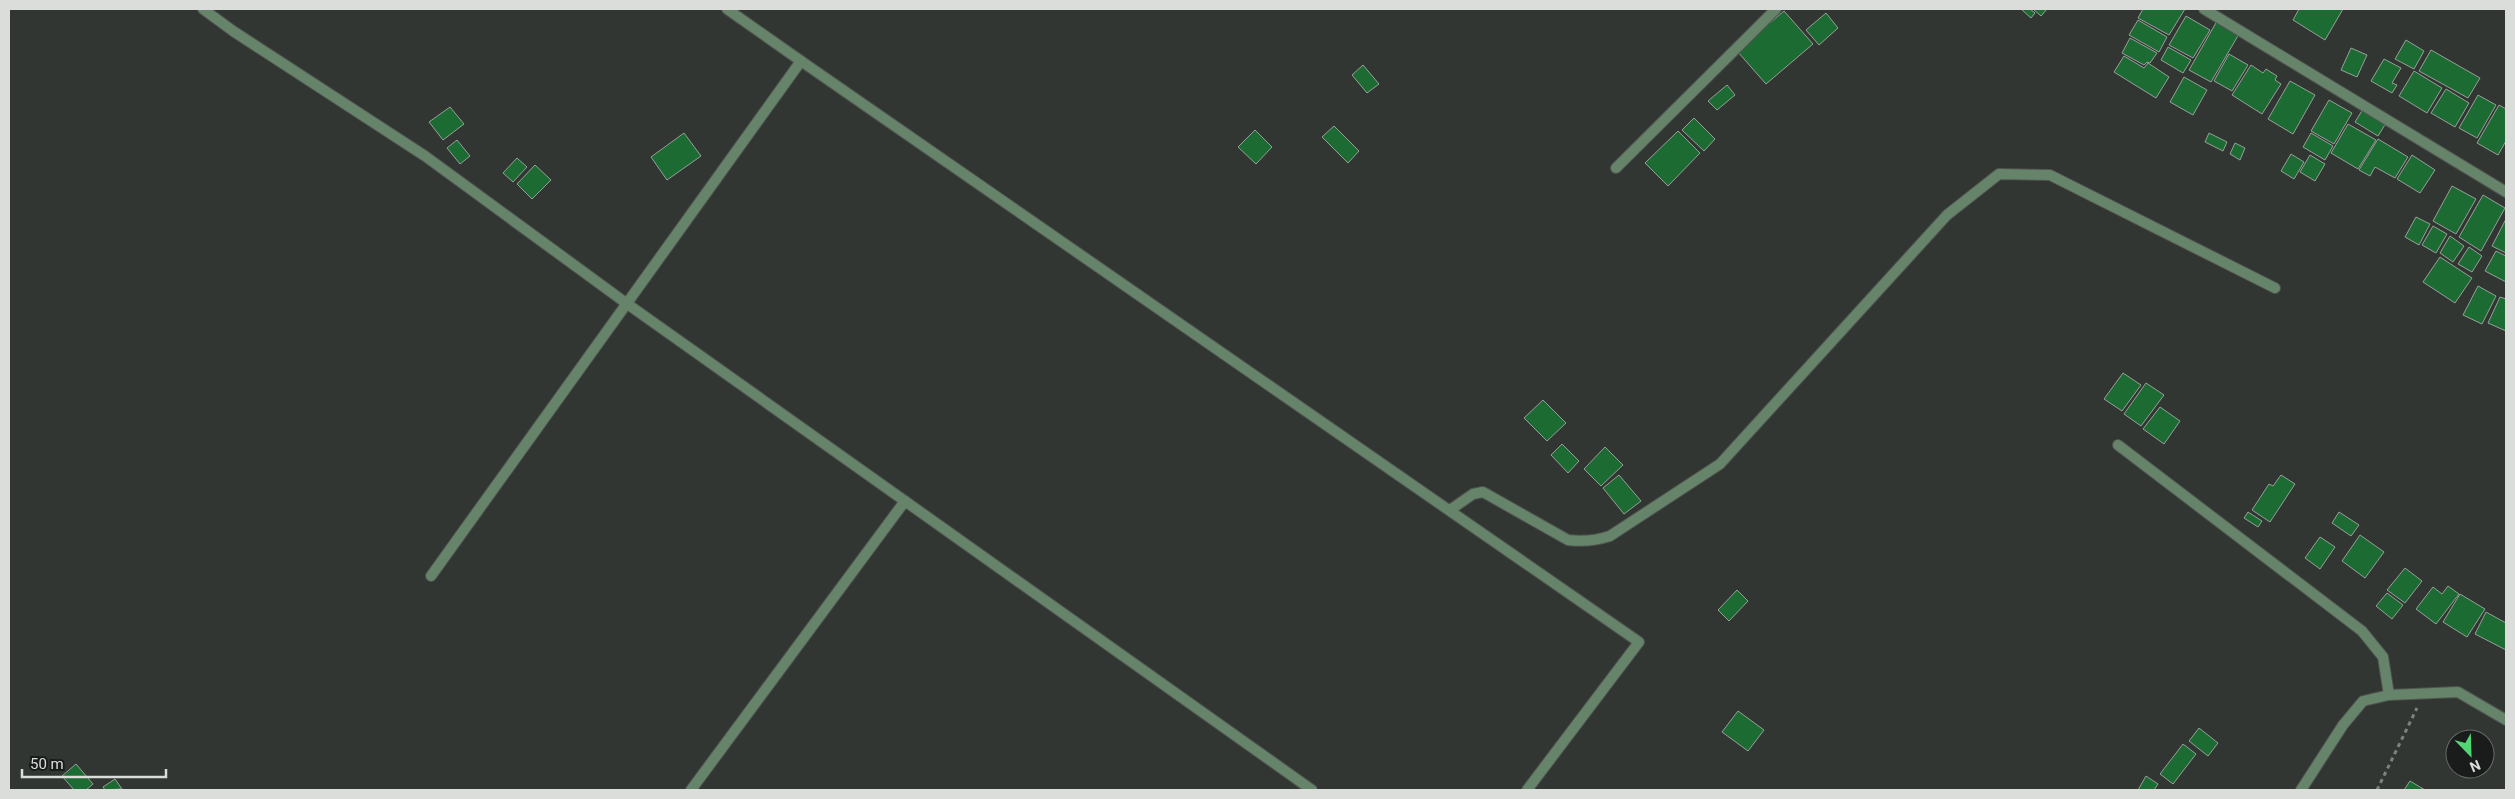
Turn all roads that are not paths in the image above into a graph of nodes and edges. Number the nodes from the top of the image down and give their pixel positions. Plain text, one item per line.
1 (202, 9) edge
2 (727, 9) edge
3 (1776, 9) edge
4 (2204, 9) edge
5 (802, 61) junction
6 (1616, 168) dead end
7 (2506, 192) edge
8 (2275, 288) dead end
9 (626, 302) junction
10 (2118, 445) dead end
11 (905, 501) junction
12 (1450, 510) junction
13 (432, 576) dead end
14 (2389, 695) junction
15 (2506, 720) edge
16 (691, 790) edge
17 (1312, 790) edge
18 (1527, 790) edge
19 (2301, 790) edge

1 - 9 street
2 - 5 street
3 - 6 street
4 - 7 street
5 - 9 street
5 - 12 street
8 - 12 street
9 - 11 street
9 - 13 street
10 - 14 street
11 - 16 street
11 - 17 street
12 - 18 street
14 - 15 street
14 - 19 street

